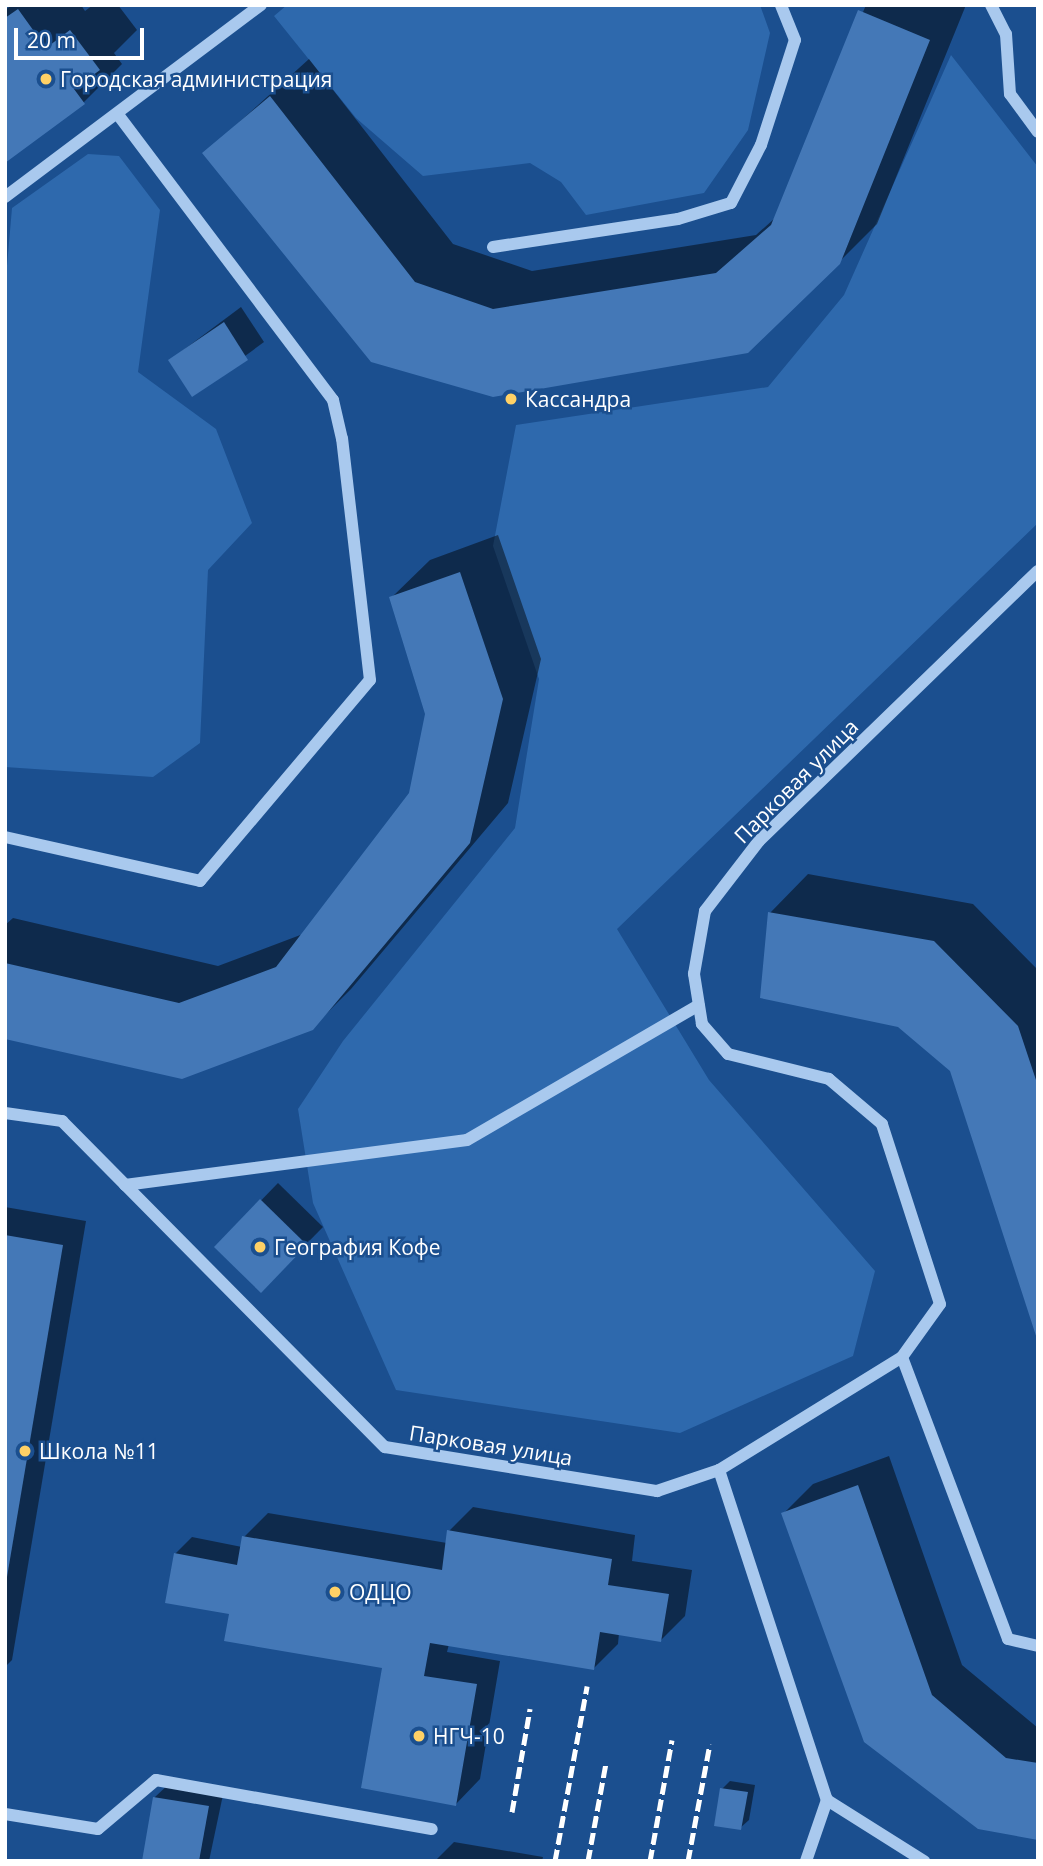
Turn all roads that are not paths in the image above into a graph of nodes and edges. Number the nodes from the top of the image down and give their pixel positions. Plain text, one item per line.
1 (261, 5) edge
2 (781, 5) edge
3 (991, 5) edge
4 (118, 115) junction
5 (1038, 132) edge
6 (5, 197) edge
7 (492, 247) dead end
8 (1038, 571) edge
9 (5, 837) edge
10 (699, 1005) junction
11 (5, 1112) edge
12 (125, 1185) junction
13 (902, 1357) junction
14 (719, 1469) junction
15 (1038, 1646) edge
16 (827, 1800) junction
17 (5, 1814) edge
18 (432, 1829) dead end
19 (806, 1861) edge
20 (924, 1861) edge

1 - 4 street
2 - 7 street
3 - 5 street
4 - 6 street
4 - 9 street
8 - 10 street, Парковая улица
10 - 12 street
10 - 13 street, Парковая улица
11 - 12 street, Парковая улица
12 - 14 street, Парковая улица
13 - 14 street, Парковая улица
13 - 15 street
14 - 16 street
16 - 19 street
16 - 20 street
17 - 18 street

